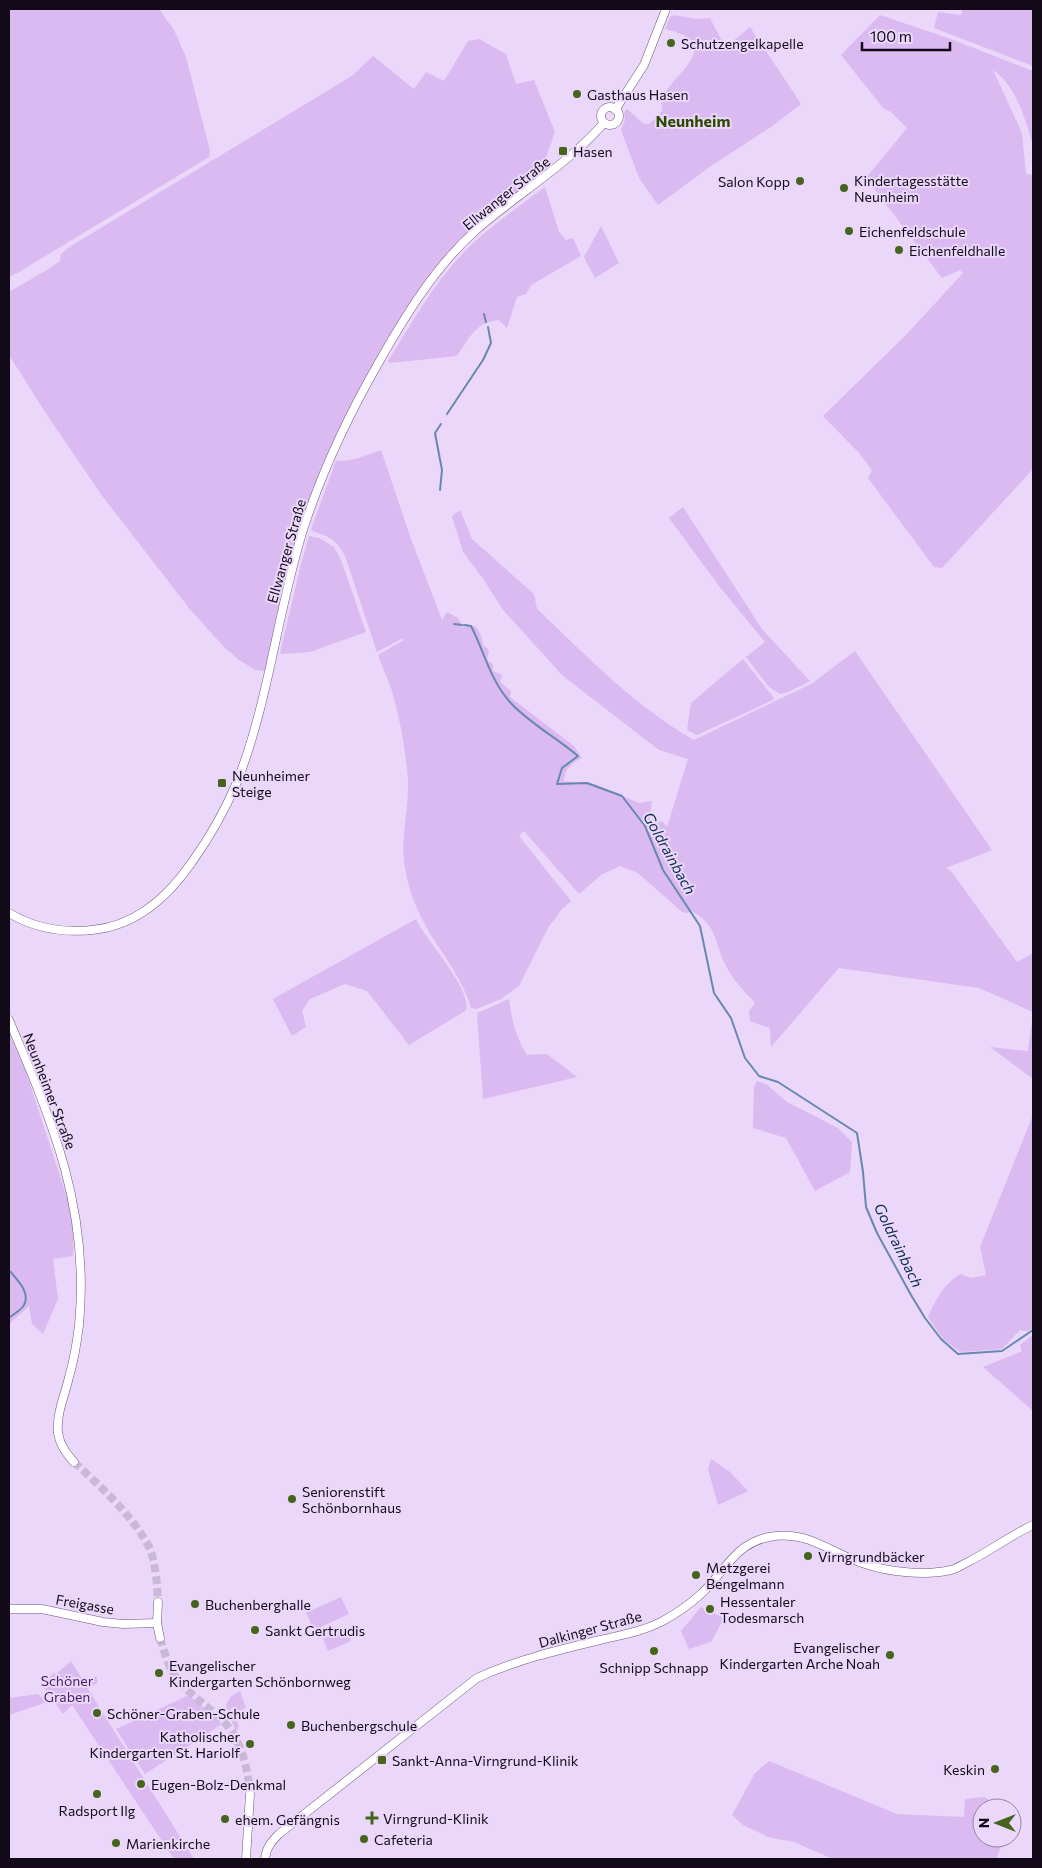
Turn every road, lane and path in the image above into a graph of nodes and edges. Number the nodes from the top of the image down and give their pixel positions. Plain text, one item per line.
1 (666, 9) edge
2 (615, 110) junction
3 (604, 123) junction
4 (9, 913) edge
5 (9, 1020) edge
6 (74, 1462) tunnel mouth
7 (1033, 1525) edge
8 (158, 1602) tunnel mouth
9 (9, 1609) edge
10 (157, 1623) junction
11 (160, 1638) tunnel mouth
12 (250, 1794) tunnel mouth
13 (246, 1859) edge
14 (265, 1859) edge

1 - 2 street, Ellwanger Straße
2 - 3 street, Ellwanger Straße
2 - 3 street, Ellwanger Straße
3 - 4 street, Ellwanger Straße
5 - 6 street, Neunheimer Straße
7 - 14 street, Dalkinger Straße
8 - 10 street
9 - 10 street, Freigasse
10 - 11 street
12 - 13 street

